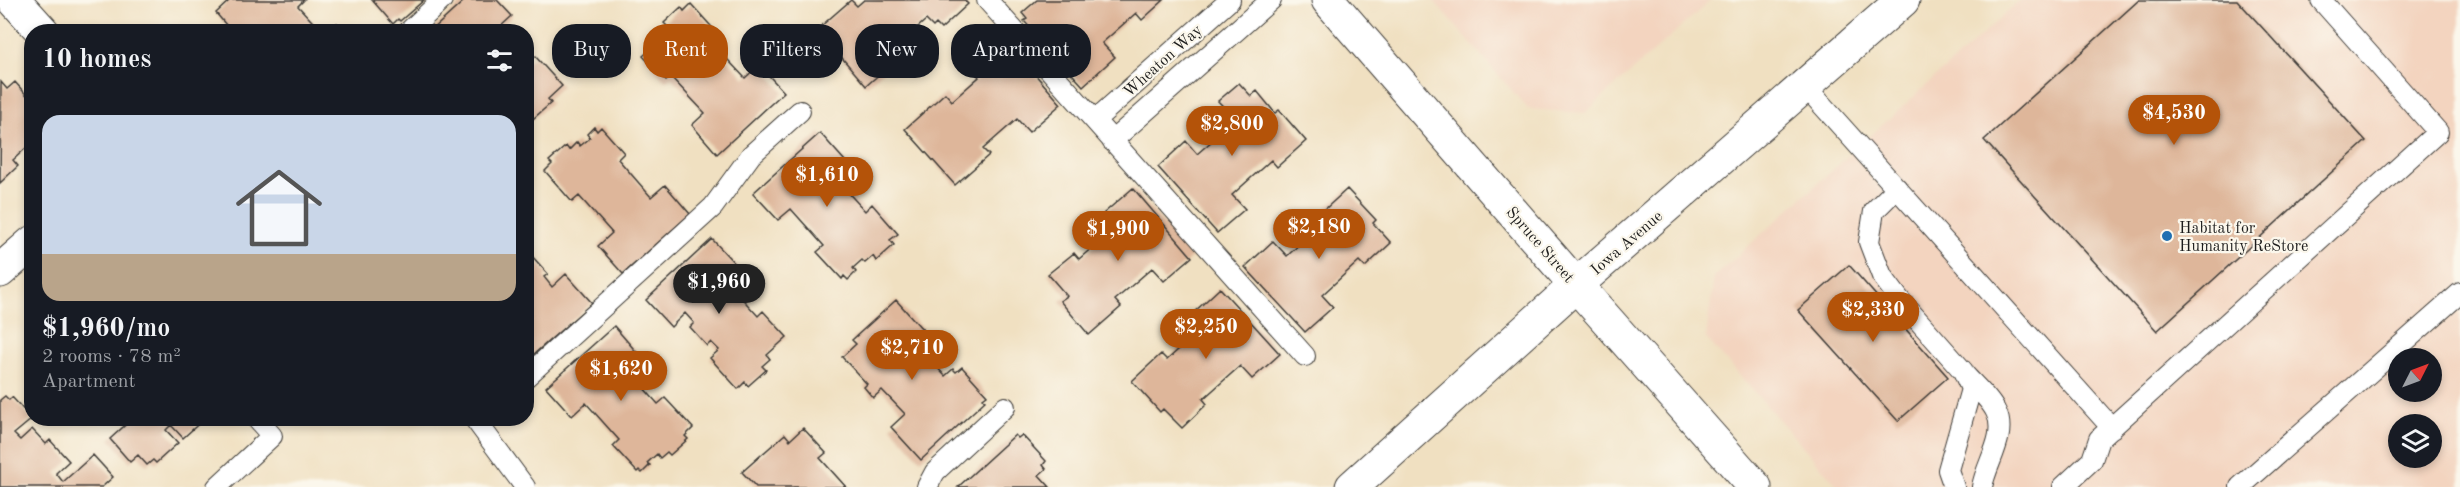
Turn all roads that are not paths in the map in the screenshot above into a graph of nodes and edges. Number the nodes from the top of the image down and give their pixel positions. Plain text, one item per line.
1 (14, 0) edge
2 (442, 0) edge
3 (987, 0) edge
4 (1230, 0) edge
5 (1272, 0) edge
6 (1328, 0) edge
7 (1903, 0) edge
8 (2321, 0) edge
9 (36, 24) edge
10 (416, 24) edge
11 (1805, 86) junction
12 (800, 111) dead end
13 (1095, 120) junction
14 (1112, 141) junction
15 (1897, 188) junction
16 (24, 250) edge
17 (0, 271) edge
18 (1576, 285) junction
19 (2460, 293) edge
20 (1305, 357) dead end
21 (534, 370) edge
22 (1963, 371) junction
23 (1005, 407) dead end
24 (263, 426) edge
25 (481, 426) edge
26 (2112, 428) junction
27 (217, 487) edge
28 (525, 487) edge
29 (927, 487) edge
30 (1352, 487) edge
31 (1755, 487) edge
32 (1954, 487) edge
33 (1982, 487) edge
34 (2063, 487) edge
35 (2240, 487) edge

1 - 9 main road
2 - 10 lane
3 - 13 lane
4 - 13 lane, Wheaton Way
5 - 14 lane, Wheaton Way
6 - 18 main road, Spruce Street
7 - 11 main road, Iowa Avenue
8 - 26 lane
11 - 15 lane
11 - 18 main road, Iowa Avenue
12 - 21 lane
13 - 14 lane
14 - 20 lane
15 - 22 lane
15 - 26 lane
16 - 17 main road
18 - 30 main road, Iowa Avenue
18 - 31 main road, Spruce Street
19 - 35 lane
22 - 32 lane
22 - 33 lane
23 - 29 lane
24 - 27 lane
25 - 28 lane
26 - 34 lane

